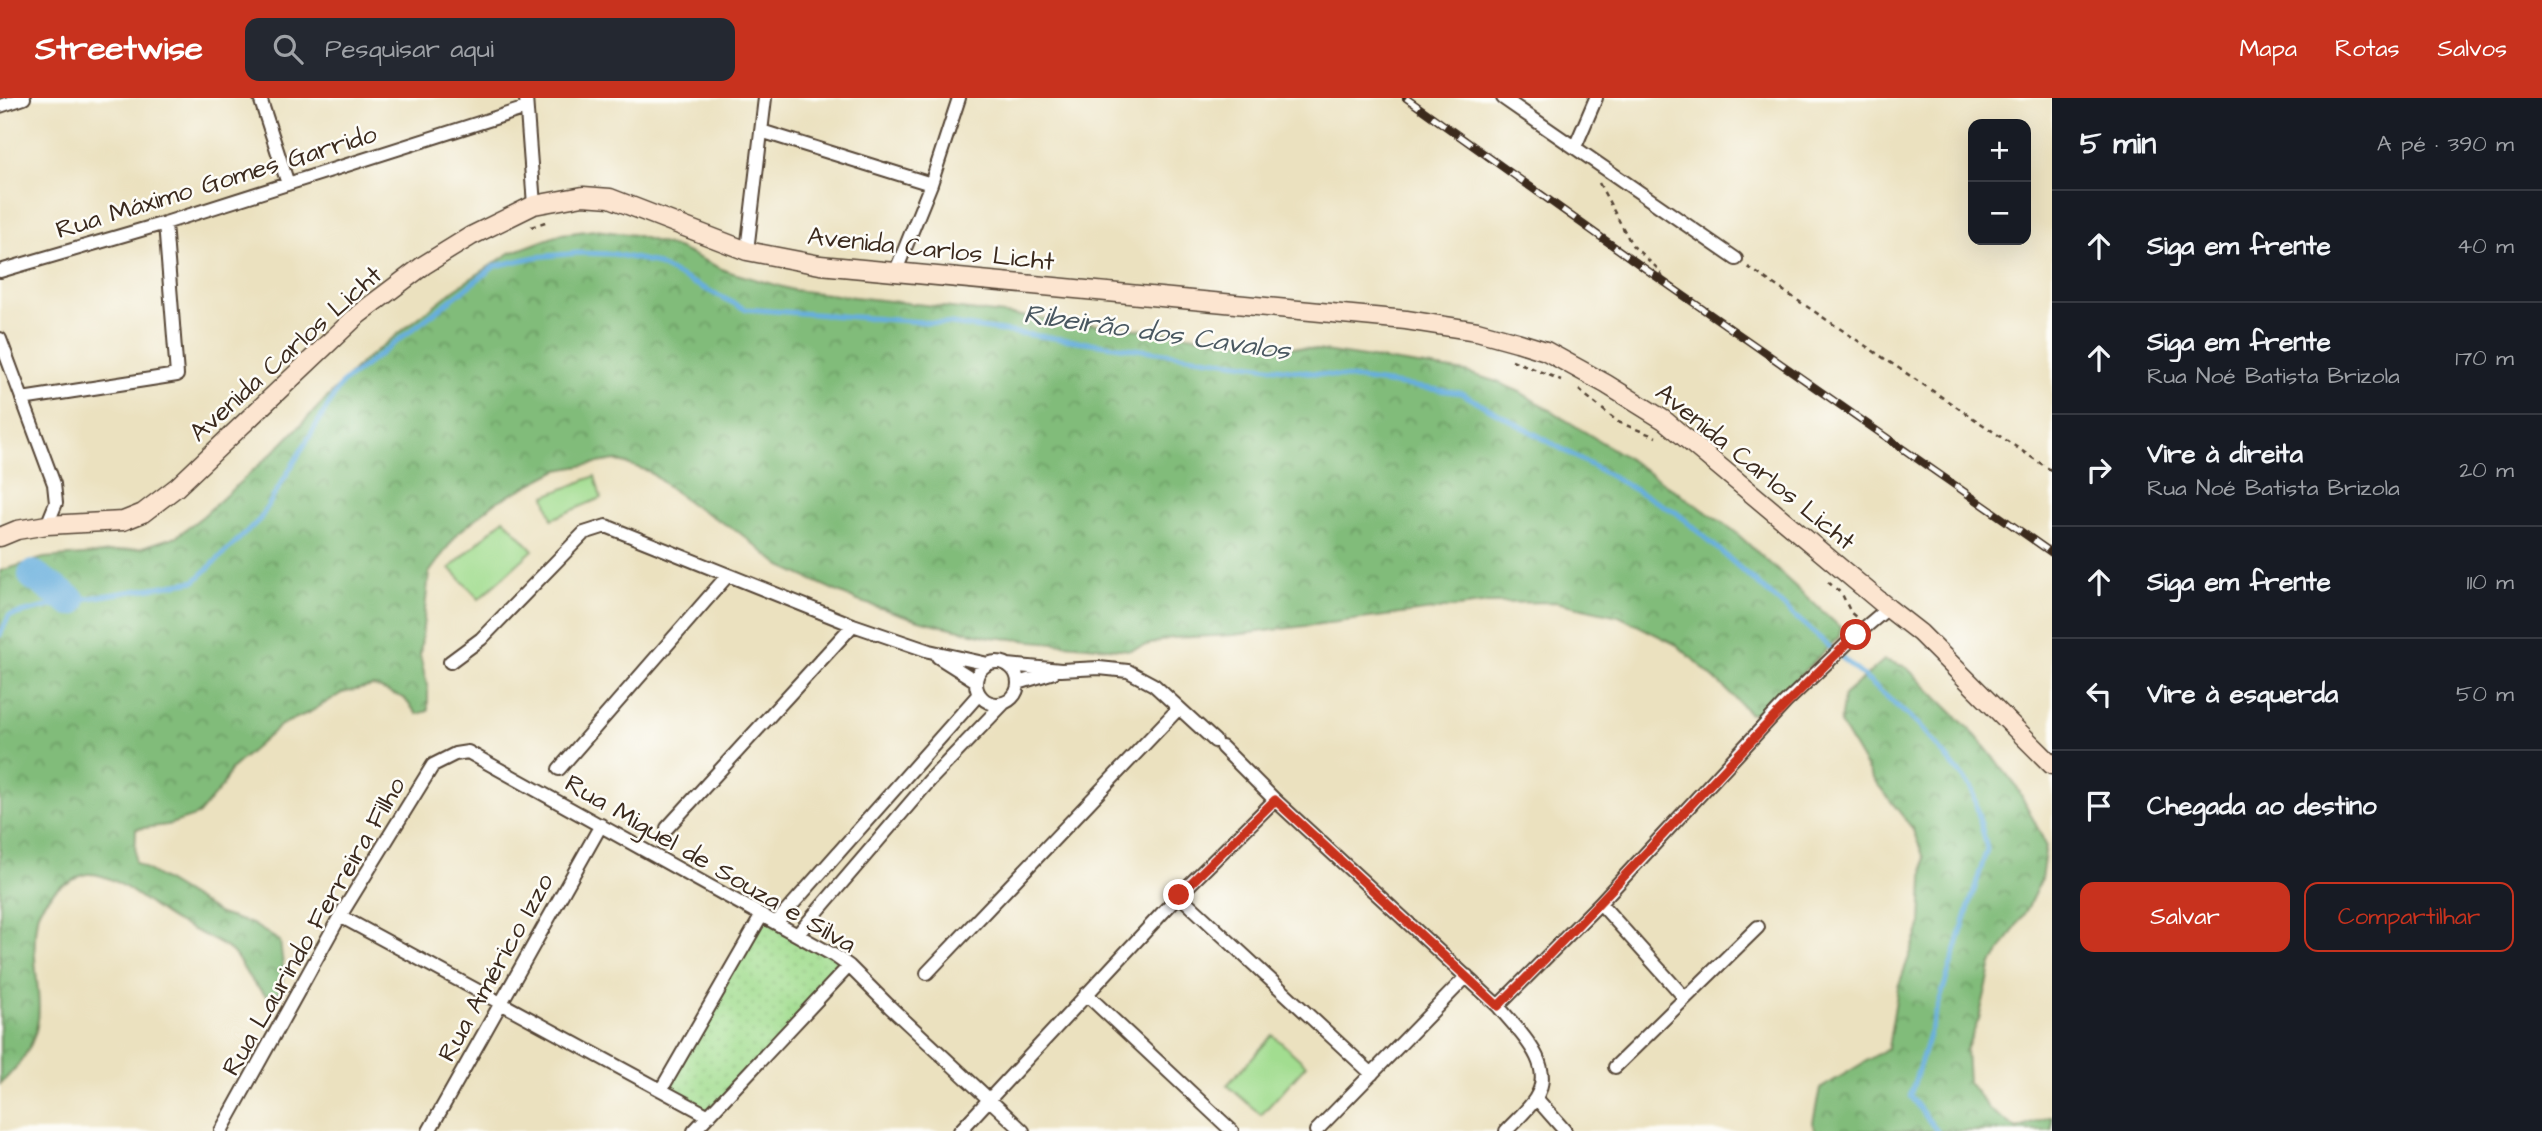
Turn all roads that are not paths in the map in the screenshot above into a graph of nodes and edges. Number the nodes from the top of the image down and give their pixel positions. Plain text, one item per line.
1 (24, 98) edge
2 (260, 98) edge
3 (765, 98) edge
4 (959, 98) edge
5 (1503, 98) edge
6 (1596, 98) edge
7 (526, 103) edge
8 (0, 106) edge
9 (761, 131) junction
10 (1575, 147) junction
11 (288, 184) junction
12 (931, 184) junction
13 (534, 205) junction
14 (165, 223) junction
15 (747, 251) junction
16 (1736, 259) road end
17 (0, 271) edge
18 (895, 273) junction
19 (0, 340) edge
20 (22, 399) junction
21 (47, 525) junction
22 (0, 537) edge
23 (728, 575) junction
24 (1888, 608) junction
25 (853, 625) junction
26 (929, 651) junction
27 (450, 662) dead end
28 (988, 664) junction
29 (1008, 665) junction
30 (1061, 670) junction
31 (976, 681) junction
32 (1018, 683) junction
33 (979, 694) junction
34 (1003, 704) junction
35 (1179, 708) junction
36 (455, 754) joint
37 (2052, 765) edge
38 (559, 769) dead end
39 (1275, 800) junction
40 (601, 825) junction
41 (667, 828) dead end
42 (1179, 895) junction
43 (1600, 903) junction
44 (762, 915) junction
45 (341, 916) junction
46 (776, 923) junction
47 (1758, 927) dead end
48 (798, 934) junction
49 (849, 966) junction
50 (927, 973) dead end
51 (1467, 976) junction
52 (1086, 994) junction
53 (1685, 998) junction
54 (501, 1004) junction
55 (1498, 1006) junction
56 (1615, 1067) dead end
57 (1372, 1074) junction
58 (661, 1090) junction
59 (1536, 1098) junction
60 (990, 1099) junction
61 (709, 1116) junction
62 (221, 1131) edge
63 (429, 1131) edge
64 (694, 1131) edge
65 (960, 1131) edge
66 (1023, 1131) edge
67 (1233, 1131) edge
68 (1316, 1131) edge
69 (1506, 1131) edge
70 (1565, 1131) edge

1 - 8 street
2 - 11 street
3 - 9 street
4 - 12 street
5 - 10 street
6 - 10 street
7 - 11 street, Rua Máximo Gomes Garrido
7 - 13 street
9 - 12 street
9 - 15 street
10 - 16 street
11 - 14 street, Rua Máximo Gomes Garrido
12 - 18 street
13 - 15 main road, Avenida Carlos Licht
13 - 21 main road, Avenida Carlos Licht
14 - 17 street, Rua Máximo Gomes Garrido
14 - 20 street
15 - 18 main road, Avenida Carlos Licht
18 - 24 main road, Avenida Carlos Licht
19 - 20 street
20 - 21 street
21 - 22 main road, Avenida Carlos Licht
23 - 25 street
23 - 27 street
23 - 38 street
24 - 37 main road, Avenida Carlos Licht
24 - 43 street
25 - 26 street
25 - 41 street
26 - 28 street
26 - 31 street
28 - 29 street
28 - 31 street
29 - 30 street
29 - 32 street
30 - 32 street
30 - 35 street
31 - 33 street
32 - 34 street
33 - 34 street
33 - 46 street
34 - 48 street
35 - 39 street
35 - 50 street
36 - 40 street, Rua Miguel de Souza e Silva
36 - 45 street, Rua Laurindo Ferreira Filho
39 - 42 street
39 - 51 street
40 - 44 street, Rua Miguel de Souza e Silva
40 - 54 street, Rua Américo Izzo
42 - 52 street
42 - 57 street
43 - 53 street
43 - 55 street
44 - 46 street, Rua Miguel de Souza e Silva
44 - 58 street
45 - 54 street
45 - 62 street, Rua Laurindo Ferreira Filho
46 - 48 street, Rua Miguel de Souza e Silva
47 - 53 street
48 - 49 street, Rua Miguel de Souza e Silva
49 - 60 street, Rua Miguel de Souza e Silva
49 - 61 street
51 - 55 street
51 - 57 street
52 - 60 street
52 - 67 street
53 - 56 street
54 - 58 street
54 - 63 street, Rua Américo Izzo
55 - 59 street
57 - 68 street
58 - 61 street
59 - 69 street
59 - 70 street
60 - 65 street
60 - 66 street, Rua Miguel de Souza e Silva
61 - 64 street

